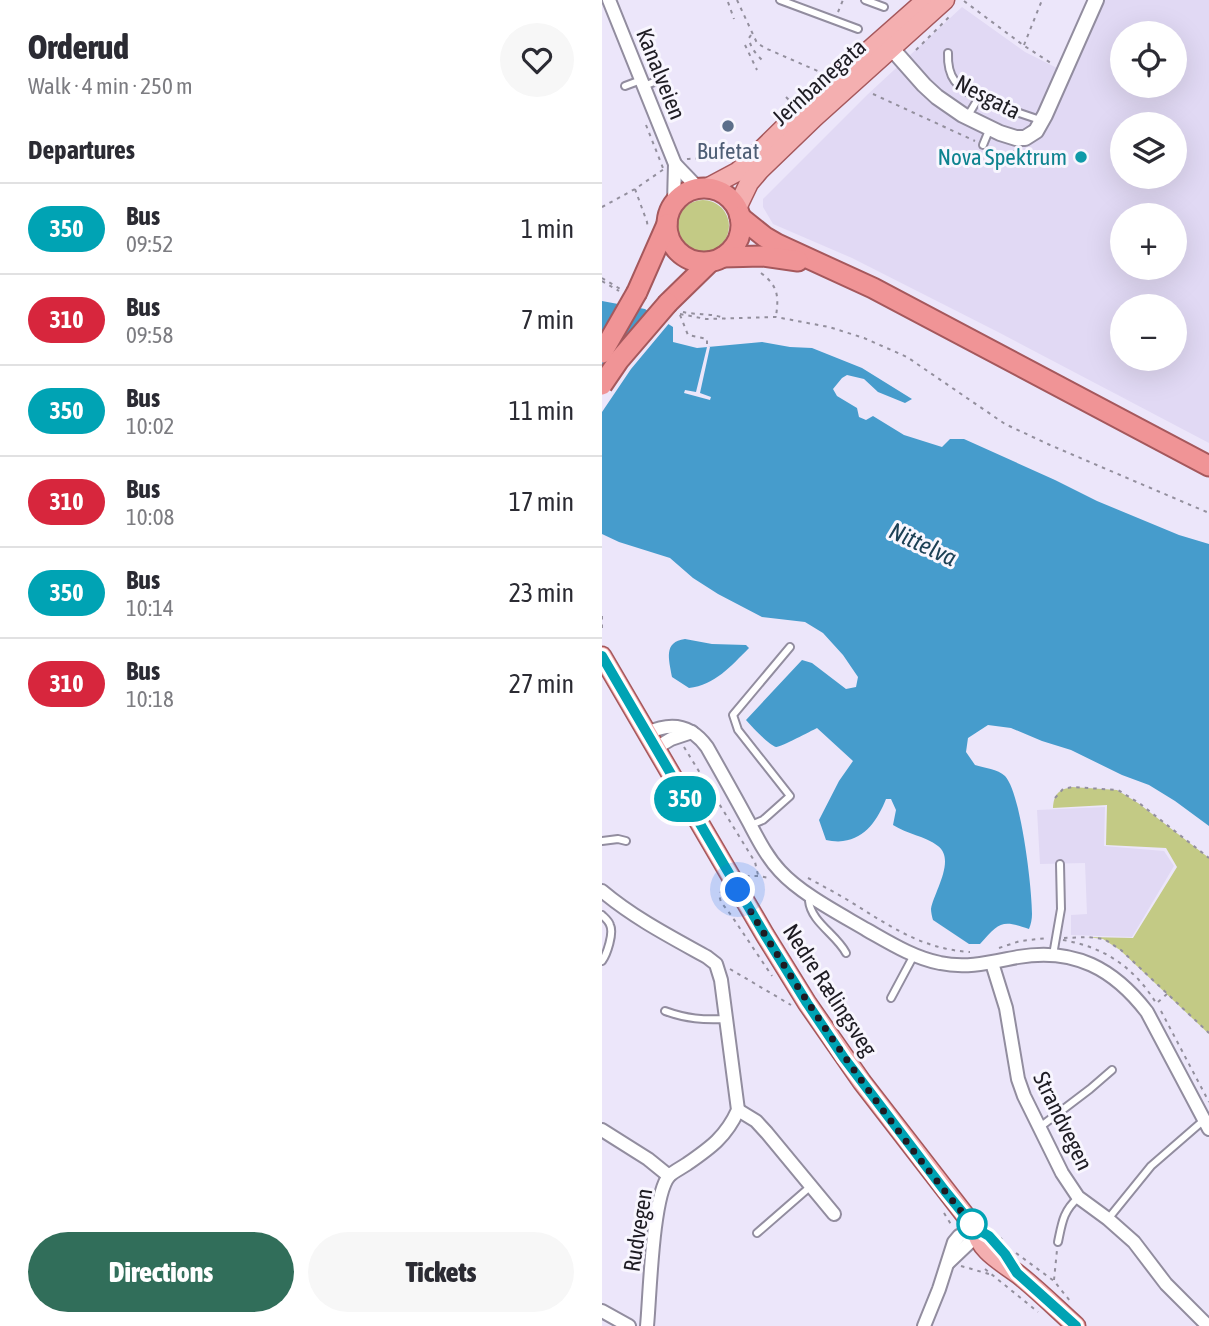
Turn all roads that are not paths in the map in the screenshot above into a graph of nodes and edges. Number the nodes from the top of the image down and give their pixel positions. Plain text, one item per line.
1 (609, 0) edge
2 (780, 0) edge
3 (865, 0) edge
4 (926, 0) edge
5 (1096, 0) edge
6 (951, 5) edge
7 (884, 7) dead end
8 (858, 29) dead end
9 (887, 44) junction
10 (948, 53) dead end
11 (659, 80) dead end
12 (642, 83) junction
13 (625, 86) dead end
14 (978, 99) junction
15 (967, 117) junction
16 (1042, 121) junction
17 (990, 128) junction
18 (983, 145) dead end
19 (669, 167) junction
20 (703, 188) junction
21 (674, 202) junction
22 (739, 213) junction
23 (667, 224) junction
24 (716, 260) junction
25 (816, 263) junction
26 (602, 353) edge
27 (602, 385) edge
28 (1209, 466) edge
29 (790, 647) dead end
30 (602, 656) edge
31 (651, 741) junction
32 (751, 825) junction
33 (602, 841) edge
34 (626, 842) dead end
35 (1060, 864) dead end
36 (602, 891) edge
37 (812, 896) junction
38 (602, 915) edge
39 (846, 953) dead end
40 (914, 955) junction
41 (1053, 955) junction
42 (602, 961) edge
43 (992, 963) junction
44 (891, 998) dead end
45 (665, 1011) dead end
46 (726, 1019) junction
47 (1112, 1070) dead end
48 (738, 1110) junction
49 (1207, 1124) edge
50 (1040, 1127) junction
51 (602, 1130) edge
52 (669, 1176) junction
53 (811, 1186) junction
54 (1078, 1198) junction
55 (834, 1214) dead end
56 (1108, 1219) junction
57 (975, 1228) junction
58 (757, 1233) dead end
59 (1058, 1242) road end
60 (602, 1311) edge
61 (629, 1326) edge
62 (647, 1326) edge
63 (924, 1326) edge
64 (1076, 1326) edge
65 (1208, 1326) edge

1 - 12 street, Kanalveien
2 - 8 lane
3 - 7 lane
4 - 9 main road, Jernbanegata
5 - 16 street, Nesgata
6 - 9 main road, Jernbanegata
9 - 15 street, Nesgata
9 - 20 main road, Jernbanegata
9 - 22 main road, Jernbanegata
10 - 14 lane
11 - 12 lane
12 - 13 lane
12 - 19 street, Kanalveien
14 - 15 lane
14 - 16 lane
15 - 17 street, Nesgata
16 - 17 street, Nesgata
17 - 18 lane
19 - 20 street, Kanalveien
19 - 21 street, Kanalveien
20 - 21 highway
20 - 22 highway
21 - 23 highway
22 - 24 highway
22 - 25 highway
23 - 24 highway
23 - 26 highway, bridge
24 - 25 highway
24 - 27 highway, bridge
25 - 28 highway
29 - 32 lane
30 - 31 main road, Nedre Rælingsveg
31 - 32 street
31 - 57 main road, Nedre Rælingsveg
32 - 37 street
33 - 34 lane
35 - 41 lane
36 - 46 street
37 - 39 lane
37 - 40 street
38 - 42 lane
40 - 43 street
40 - 44 lane
41 - 43 street
41 - 49 street
43 - 50 street, Strandvegen
45 - 46 lane
46 - 48 street
47 - 50 lane
48 - 52 street, Rudvegen
48 - 53 street
49 - 56 lane
50 - 54 street, Strandvegen
51 - 52 street
52 - 62 street, Rudvegen
53 - 55 street
53 - 58 lane
54 - 56 street, Strandvegen
54 - 59 lane
56 - 65 street, Strandvegen
57 - 63 street
57 - 64 main road, Nedre Rælingsveg
60 - 61 street

